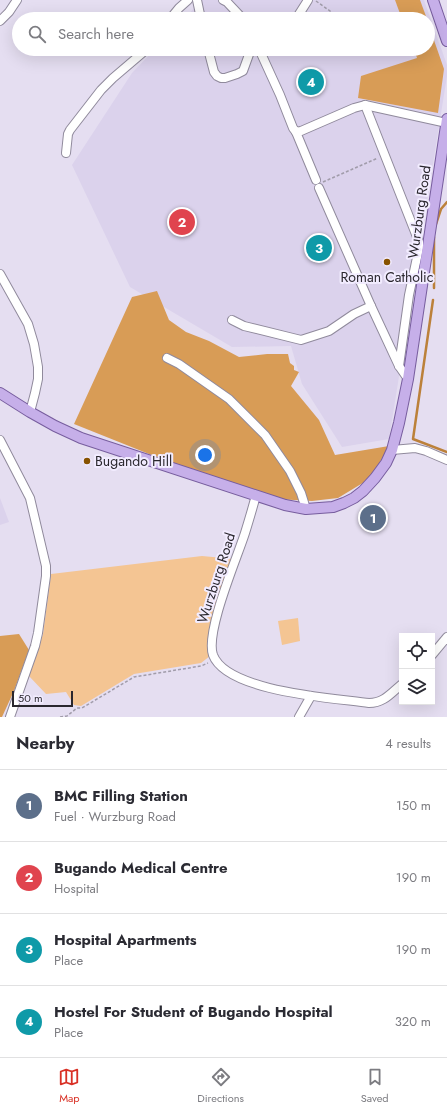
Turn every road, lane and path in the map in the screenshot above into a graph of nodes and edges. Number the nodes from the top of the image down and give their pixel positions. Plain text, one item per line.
1 (17, 0) edge
2 (188, 0) edge
3 (197, 0) edge
4 (223, 0) edge
5 (308, 0) edge
6 (314, 0) edge
7 (433, 0) edge
8 (176, 12) edge
9 (200, 12) edge
10 (236, 12) edge
11 (300, 12) edge
12 (331, 12) edge
13 (0, 22) edge
14 (447, 41) edge
15 (139, 56) edge
16 (210, 56) edge
17 (248, 56) edge
18 (262, 56) edge
19 (365, 105) junction
20 (447, 122) edge
21 (296, 132) junction
22 (66, 152) dead end
23 (385, 155) junction
24 (318, 184) junction
25 (0, 274) edge
26 (371, 306) junction
27 (232, 320) dead end
28 (167, 358) dead end
29 (399, 366) junction
30 (408, 379) junction
31 (0, 393) edge
32 (30, 412) junction
33 (0, 440) edge
34 (392, 450) junction
35 (447, 460) edge
36 (256, 495) junction
37 (306, 509) junction
38 (447, 637) edge
39 (435, 651) edge
40 (216, 660) junction
41 (399, 687) edge
42 (311, 696) junction
43 (10, 717) edge
44 (60, 717) edge
45 (299, 717) edge

1 - 13 street
2 - 8 street
3 - 9 street
4 - 10 street
5 - 11 street
6 - 12 path
7 - 14 main road
15 - 22 street
16 - 17 street
18 - 21 street
19 - 20 street
19 - 21 street
19 - 23 street
20 - 30 main road, Wurzburg Road
21 - 24 street
23 - 24 path
23 - 29 street
24 - 26 street
25 - 32 street
26 - 27 street
26 - 29 street
28 - 37 street
29 - 30 street
30 - 34 main road, Wurzburg Road
31 - 32 main road, Wurzburg Road
32 - 36 main road, Wurzburg Road
33 - 43 street
34 - 35 street
34 - 37 main road, Wurzburg Road
36 - 37 main road, Wurzburg Road
36 - 40 street, Wurzburg Road
38 - 39 street
40 - 42 street
40 - 44 path
41 - 42 street
42 - 45 street

